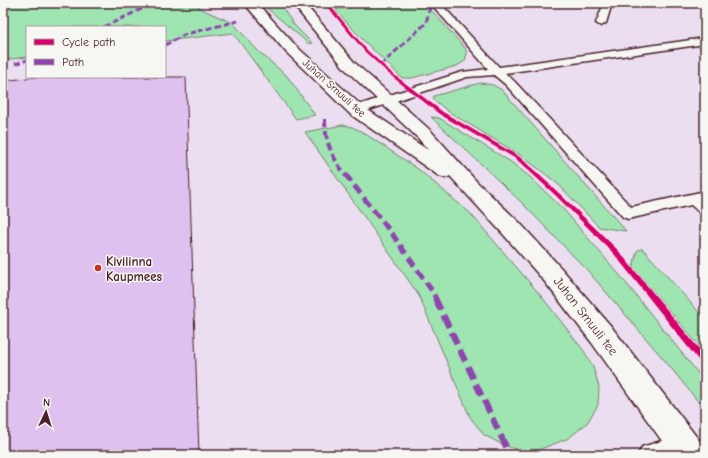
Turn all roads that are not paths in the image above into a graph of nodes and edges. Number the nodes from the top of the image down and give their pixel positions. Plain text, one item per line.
1 (250, 3) edge
2 (298, 3) edge
3 (438, 3) edge
4 (608, 3) edge
5 (601, 23) dead end
6 (705, 41) edge
7 (496, 71) junction
8 (386, 100) junction
9 (356, 110) junction
10 (470, 188) junction
11 (699, 197) edge
12 (705, 210) edge
13 (687, 450) edge
14 (650, 455) edge

1 - 9 main road, Juhan Smuuli tee
2 - 8 main road, Juhan Smuuli tee
3 - 7 lane
4 - 5 lane
6 - 7 lane
7 - 8 lane
7 - 11 lane
8 - 9 lane
8 - 10 main road, Juhan Smuuli tee
9 - 10 main road, Juhan Smuuli tee
10 - 13 main road, Juhan Smuuli tee
11 - 12 lane
13 - 14 lane

